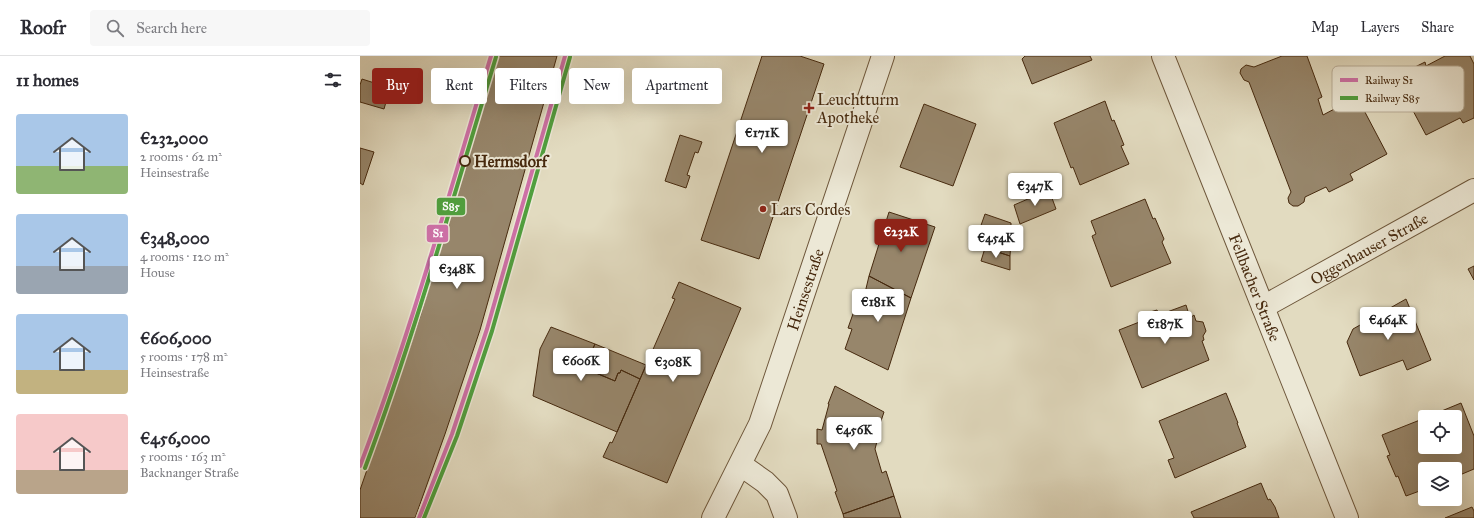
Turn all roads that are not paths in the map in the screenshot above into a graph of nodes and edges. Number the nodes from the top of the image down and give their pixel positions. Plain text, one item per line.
1 (883, 56) edge
2 (1162, 56) edge
3 (1474, 190) edge
4 (1263, 307) junction
5 (741, 465) junction
6 (713, 518) edge
7 (786, 518) edge
8 (1347, 518) edge

1 - 5 street, Heinsestraße
2 - 4 street, Fellbacher Straße
3 - 4 street, Oggenhauser Straße
4 - 8 street, Fellbacher Straße
5 - 6 street, Heinsestraße
5 - 7 street

